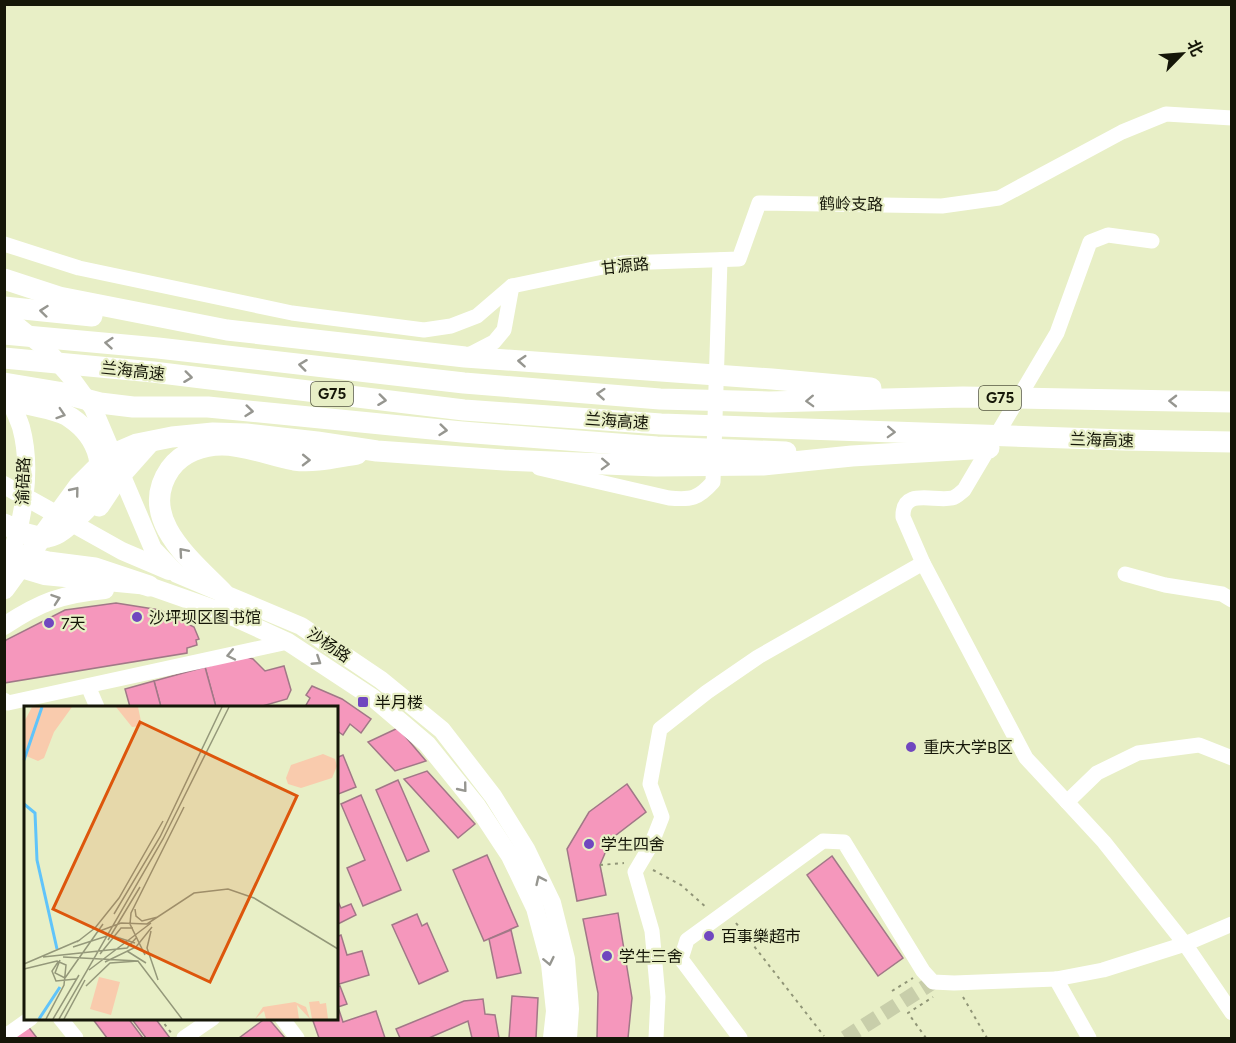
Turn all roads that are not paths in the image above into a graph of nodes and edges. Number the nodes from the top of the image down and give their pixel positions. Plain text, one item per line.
1 (1232, 118) edge
2 (1152, 241) dead end
3 (4, 243) edge
4 (720, 260) junction
5 (739, 260) joint
6 (4, 279) edge
7 (512, 286) junction
8 (4, 307) edge
9 (4, 315) edge
10 (227, 330) junction
11 (4, 334) edge
12 (465, 357) junction
13 (4, 358) edge
14 (4, 383) edge
15 (4, 389) edge
16 (963, 397) junction
17 (4, 400) edge
18 (1232, 402) edge
19 (208, 406) junction
20 (1124, 440) junction
21 (1232, 442) edge
22 (377, 451) junction
23 (657, 457) junction
24 (504, 460) junction
25 (4, 485) edge
26 (4, 524) edge
27 (4, 537) edge
28 (4, 552) edge
29 (923, 563) junction
30 (4, 564) edge
31 (4, 573) edge
32 (177, 574) junction
33 (1125, 574) dead end
34 (149, 586) junction
35 (4, 589) edge
36 (224, 594) junction
37 (1232, 600) edge
38 (4, 626) edge
39 (288, 642) junction
40 (88, 686) junction
41 (4, 700) edge
42 (97, 706) edge
43 (1232, 758) edge
44 (1067, 802) junction
45 (1232, 924) edge
46 (1185, 944) junction
47 (1056, 979) junction
48 (1232, 1013) edge
49 (28, 1019) edge
50 (61, 1019) edge
51 (210, 1019) edge
52 (283, 1019) edge
53 (4, 1037) edge
54 (75, 1038) edge
55 (184, 1038) edge
56 (297, 1038) edge
57 (552, 1038) edge
58 (568, 1038) edge
59 (656, 1038) edge
60 (740, 1038) edge
61 (1089, 1038) edge

1 - 5 street, 鹤岭支路
2 - 29 street
3 - 7 street
4 - 5 street, 甘源路
4 - 7 street, 甘源路
4 - 24 street
6 - 10 highway
7 - 12 street
10 -> 8 highway
9 - 32 main road, 沙杨路
10 - 12 highway
16 -> 11 highway, 兰海高速 / G75
16 -> 12 highway
13 -> 20 highway, 兰海高速 / G75
14 - 19 highway
15 - 31 main road, 渝碚路
18 -> 16 highway, 兰海高速 / G75
17 -> 26 highway
19 -> 23 highway
19 - 27 highway
20 - 21 highway, 兰海高速 / G75
20 - 23 highway
22 - 24 highway
35 -> 22 highway
36 -> 22 highway
24 -> 23 highway
25 - 32 main road
28 - 34 highway
29 - 44 street
29 - 59 street
30 - 34 main road, 沙杨路
32 - 36 main road, 沙杨路
33 - 37 street
38 -> 34 main road
34 - 39 main road, 沙杨路
58 -> 36 main road, 沙杨路
39 -> 40 street
39 -> 57 main road, 沙杨路
40 - 41 street
40 - 42 street
43 - 44 street
44 - 46 street
45 - 46 street
46 - 47 street
46 - 48 street
47 - 60 street
47 - 61 street
49 - 53 street
50 - 54 street
51 - 55 street
52 - 56 street

